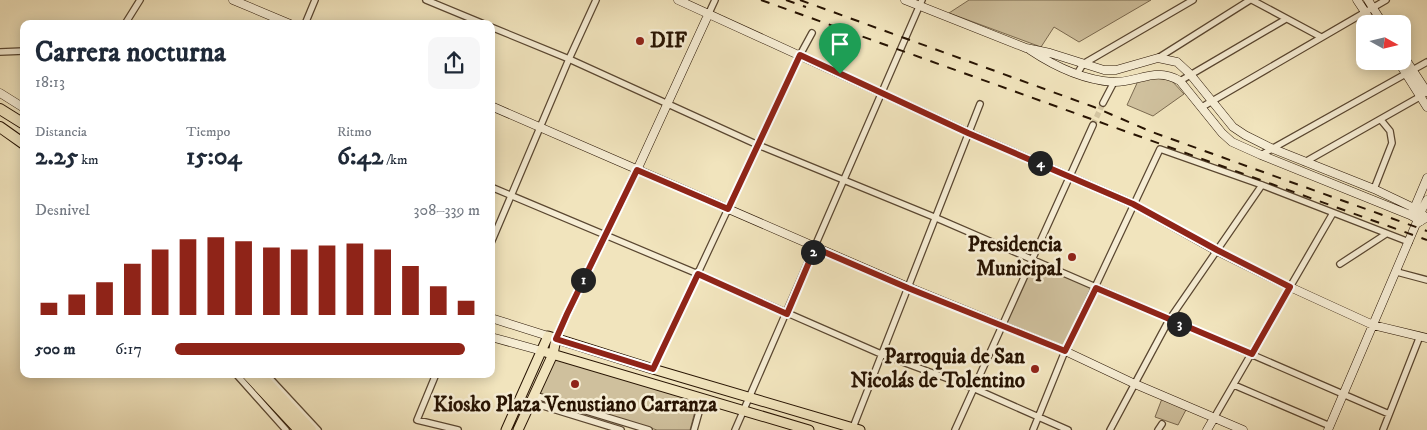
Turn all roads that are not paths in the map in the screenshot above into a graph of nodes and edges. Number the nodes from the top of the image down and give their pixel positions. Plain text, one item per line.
1 (140, 0) edge
2 (233, 0) edge
3 (315, 0) edge
4 (426, 0) edge
5 (596, 0) edge
6 (678, 0) edge
7 (715, 0) edge
8 (905, 0) edge
9 (1193, 0) edge
10 (1251, 0) edge
11 (1357, 0) edge
12 (1368, 0) edge
13 (1386, 0) edge
14 (438, 2) edge
15 (921, 3) edge
16 (1372, 8) junction
17 (1365, 12) junction
18 (709, 13) junction
19 (1367, 15) edge
20 (1377, 15) edge
21 (1286, 18) junction
22 (128, 20) edge
23 (280, 20) edge
24 (307, 20) edge
25 (468, 20) edge
26 (495, 29) edge
27 (812, 33) dead end
28 (1321, 38) junction
29 (1026, 48) junction
30 (20, 51) edge
31 (0, 52) edge
32 (800, 55) junction
33 (1158, 58) junction
34 (569, 59) junction
35 (1427, 62) edge
36 (1083, 64) junction
37 (1410, 72) junction
38 (1077, 74) junction
39 (1190, 74) junction
40 (1180, 81) junction
41 (1114, 82) junction
42 (881, 93) junction
43 (0, 94) edge
44 (1425, 94) edge
45 (1211, 102) junction
46 (1103, 103) tunnel mouth
47 (668, 104) junction
48 (980, 104) dead end
49 (20, 106) edge
50 (1202, 107) junction
51 (1427, 107) edge
52 (495, 108) edge
53 (0, 109) edge
54 (1381, 120) junction
55 (20, 122) edge
56 (1093, 125) tunnel mouth
57 (0, 127) edge
58 (541, 127) junction
59 (968, 133) junction
60 (20, 141) edge
61 (758, 145) junction
62 (1271, 148) junction
63 (1261, 155) junction
64 (1306, 162) junction
65 (637, 170) junction
66 (1070, 176) junction
67 (1427, 178) edge
68 (844, 181) junction
69 (1262, 185) junction
70 (495, 189) edge
71 (1374, 189) junction
72 (512, 197) junction
73 (1427, 200) edge
74 (1133, 204) junction
75 (728, 209) junction
76 (1333, 213) junction
77 (1420, 216) edge
78 (934, 217) junction
79 (495, 234) edge
80 (1386, 234) junction
81 (605, 235) junction
82 (1409, 242) junction
83 (815, 248) junction
84 (1217, 250) junction
85 (1032, 260) junction
86 (1340, 264) dead end
87 (1397, 272) junction
88 (698, 274) junction
89 (1427, 280) edge
90 (1290, 287) junction
91 (908, 288) junction
92 (1096, 288) junction
93 (787, 314) junction
94 (495, 319) edge
95 (1170, 320) junction
96 (1004, 325) junction
97 (1373, 325) junction
98 (495, 337) edge
99 (552, 337) junction
100 (1424, 337) edge
101 (542, 351) junction
102 (1065, 351) junction
103 (552, 354) junction
104 (882, 354) junction
105 (1252, 354) junction
106 (653, 369) junction
107 (240, 378) edge
108 (251, 378) edge
109 (262, 378) edge
110 (270, 378) edge
111 (434, 378) edge
112 (1135, 384) junction
113 (1234, 385) junction
114 (973, 388) junction
115 (1343, 394) junction
116 (749, 396) junction
117 (532, 398) junction
118 (703, 398) junction
119 (564, 404) junction
120 (283, 407) junction
121 (744, 410) junction
122 (561, 411) junction
123 (1389, 414) junction
124 (602, 415) junction
125 (1038, 418) junction
126 (1214, 418) junction
127 (599, 423) junction
128 (627, 424) junction
129 (1162, 424) dead end
130 (1329, 428) edge
131 (855, 429) edge
132 (286, 430) edge
133 (299, 430) edge
134 (311, 430) edge
135 (318, 430) edge
136 (457, 430) edge
137 (506, 430) edge
138 (518, 430) edge
139 (623, 430) edge
140 (649, 430) edge
141 (694, 430) edge
142 (735, 430) edge
143 (809, 430) edge
144 (955, 430) edge
145 (1033, 430) edge
146 (1068, 430) edge
147 (1110, 430) edge
148 (1158, 430) edge
149 (1207, 430) edge
150 (1243, 430) edge
151 (1383, 430) edge

1 - 22 street
2 - 23 street
3 - 24 street
4 - 14 street
5 - 34 street
6 - 18 street
7 - 18 street
8 - 15 street
9 - 36 street
10 - 21 street
10 - 33 street
11 - 17 street
12 - 16 street
13 - 16 street
14 - 25 street
15 - 29 street
15 - 42 street
16 - 17 street
16 - 20 street
17 - 19 street
17 - 28 street
18 - 32 street
18 - 47 street
21 - 28 street
21 - 39 street
26 - 34 street
27 - 32 street
28 - 45 street
29 - 36 street
29 - 38 street
30 - 31 street
32 - 42 street
32 - 61 street
33 - 36 street
33 - 39 street
34 - 47 street
34 - 58 street
35 - 37 street
36 - 38 street
37 - 44 street
37 - 62 street
38 - 41 street
39 - 40 street
39 - 45 street
40 - 41 street
40 - 50 street
41 - 46 street
42 - 59 street
42 - 68 street
43 - 49 street
44 - 51 street
44 - 54 street
45 - 50 street
45 - 62 street
47 - 61 street
47 - 65 street
48 - 59 street
50 - 63 street
52 - 58 street
53 - 55 highway
54 - 64 street
54 - 71 street
56 - 66 street
57 - 60 highway
58 - 65 street
58 - 72 street
59 - 66 street
59 - 78 street
61 - 68 street
61 - 75 street
62 - 63 street
62 - 64 street
63 - 77 street
64 - 71 street
65 - 75 street
65 - 81 street
66 - 74 street
66 - 85 street
67 - 77 street
68 - 78 street
68 - 83 street
69 - 74 street
69 - 76 street
69 - 84 street
70 - 72 street
71 - 77 street
72 - 79 street
72 - 81 street
73 - 77 street
74 - 84 street
74 - 92 street
75 - 83 street
75 - 88 street
76 - 80 street
76 - 90 street
77 - 82 street
78 - 85 street
78 - 91 street
80 - 82 street
80 - 86 street
81 - 88 street
81 - 99 street
82 - 87 street
83 - 91 street
83 - 93 street
84 - 90 street
84 - 95 street
85 - 92 street
85 - 96 street
87 - 89 street
87 - 97 street
88 - 93 street
88 - 106 street
90 - 97 street
90 - 105 street
91 - 96 street
91 - 104 street
92 - 95 street
92 - 102 street
93 - 104 street
93 - 116 street
94 - 99 street
95 - 105 street
95 - 112 street
96 - 102 street
96 - 114 street
97 - 100 street
97 - 115 street
98 - 101 street
99 - 101 main road
99 - 103 main road
99 - 106 main road
100 - 123 street
101 - 103 main road
101 - 137 main road
102 - 112 street
102 - 125 street
103 - 117 main road
103 - 118 main road
104 - 114 street
104 - 131 street
105 - 113 street
105 - 115 street
106 - 116 main road
107 - 132 street
108 - 120 highway
109 - 120 highway
110 - 135 street
111 - 136 street
112 - 126 street
112 - 147 street
113 - 126 street
113 - 130 street
114 - 125 street
114 - 144 street
115 - 123 street
115 - 130 street
116 - 121 street
116 - 131 main road
117 - 119 street
117 - 122 street
117 - 138 main road
118 - 121 main road
118 - 141 street
119 - 122 street
119 - 124 street
120 - 133 highway
120 - 134 highway
121 - 142 street
121 - 143 main road
122 - 127 street
123 - 151 street
124 - 127 street
124 - 128 street
125 - 145 street
125 - 146 street
126 - 149 street
126 - 150 street
127 - 139 street
128 - 139 street
128 - 140 street
129 - 148 street

